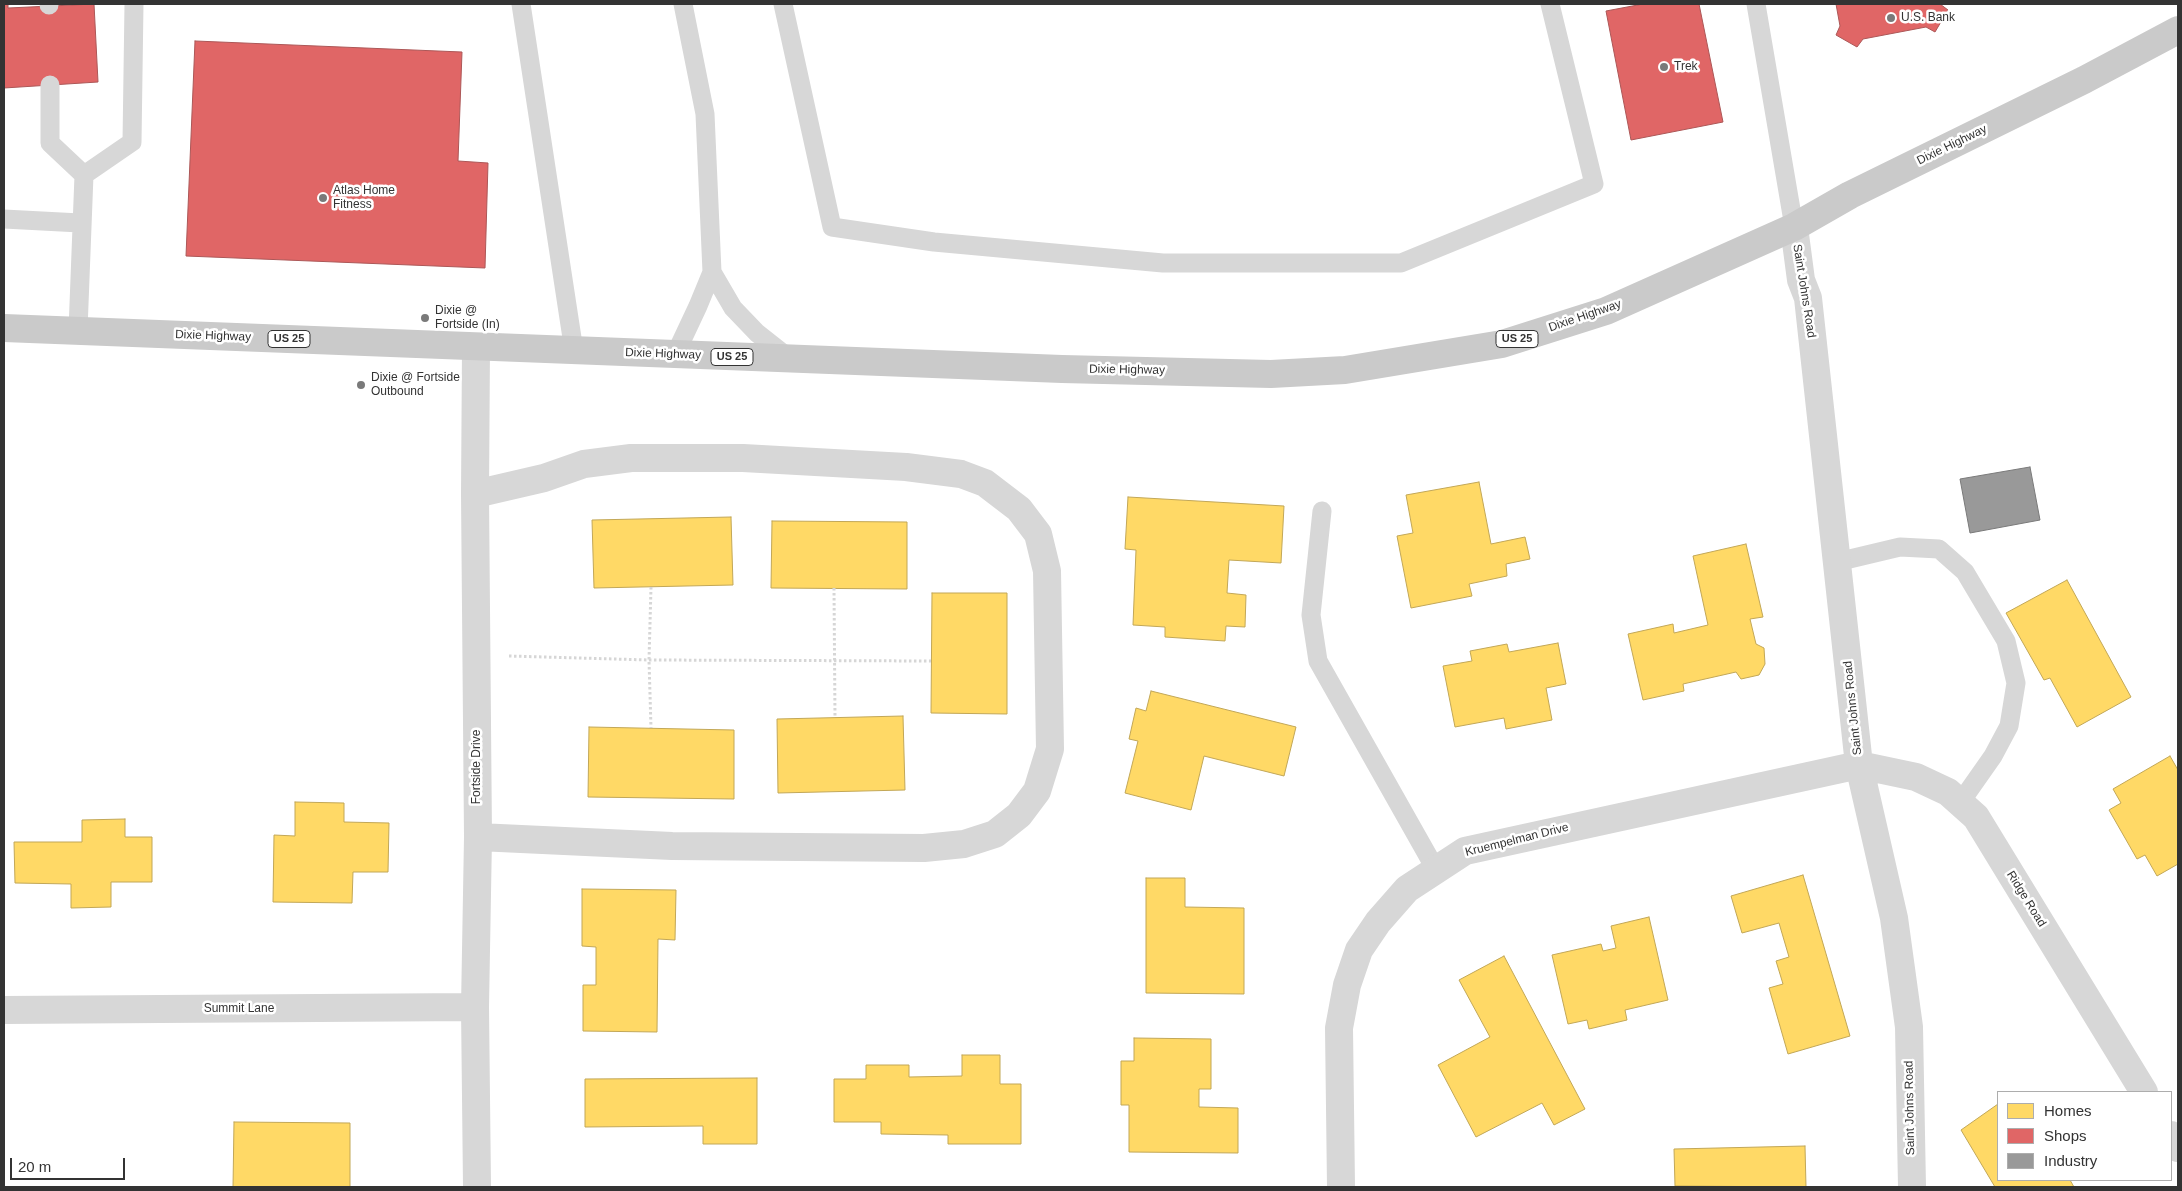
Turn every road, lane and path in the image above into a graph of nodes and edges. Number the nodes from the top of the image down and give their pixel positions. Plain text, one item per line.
1 (134, 4) edge
2 (521, 4) edge
3 (683, 4) edge
4 (783, 4) edge
5 (1550, 4) edge
6 (1756, 4) edge
7 (2178, 30) edge
8 (50, 85) dead end
9 (84, 175) junction
10 (4, 219) edge
11 (80, 223) junction
12 (1794, 227) junction
13 (712, 272) junction
14 (4, 328) edge
15 (78, 330) junction
16 (476, 347) junction
17 (574, 351) junction
18 (675, 355) junction
19 (790, 359) junction
20 (475, 494) junction
21 (1322, 511) dead end
22 (1837, 562) junction
23 (651, 587) dead end
24 (834, 588) dead end
25 (476, 655) junction
26 (649, 660) junction
27 (834, 661) junction
28 (932, 661) dead end
29 (835, 718) dead end
30 (652, 728) dead end
31 (1859, 765) junction
32 (1960, 803) junction
33 (478, 837) junction
34 (1436, 870) junction
35 (475, 1007) junction
36 (4, 1010) edge
37 (2143, 1091) edge
38 (2172, 1137) edge
39 (2178, 1148) edge
40 (477, 1187) edge
41 (1341, 1187) edge
42 (1912, 1187) edge

1 - 9 lane
2 - 17 lane
3 - 13 lane
4 - 5 lane
6 - 12 lane
7 - 12 main road, Dixie Highway / US 25
8 - 9 lane
9 - 11 lane
10 - 11 lane
11 - 15 lane
12 - 19 main road, Dixie Highway / US 25
12 - 22 street, Saint Johns Road
13 - 18 lane
13 - 19 lane
14 - 15 main road, Dixie Highway / US 25
15 - 16 main road, Dixie Highway / US 25
16 - 17 main road, Dixie Highway / US 25
16 - 20 street, Fortside Drive
17 - 18 main road, Dixie Highway / US 25
18 - 19 main road, Dixie Highway / US 25
20 - 25 street, Fortside Drive
20 - 33 street
21 - 34 lane
22 - 31 street, Saint Johns Road
22 - 32 lane
23 - 26 path
24 - 27 path
25 - 26 path
25 - 33 street, Fortside Drive
26 - 27 path
26 - 30 path
27 - 28 path
27 - 29 path
31 - 32 street, Ridge Road
31 - 34 street, Kruempelman Drive
31 - 42 street, Saint Johns Road
32 - 37 street, Ridge Road
33 - 35 street, Fortside Drive
34 - 41 street, Kruempelman Drive
35 - 36 street, Summit Lane
35 - 40 street, Fortside Drive
38 - 39 street

